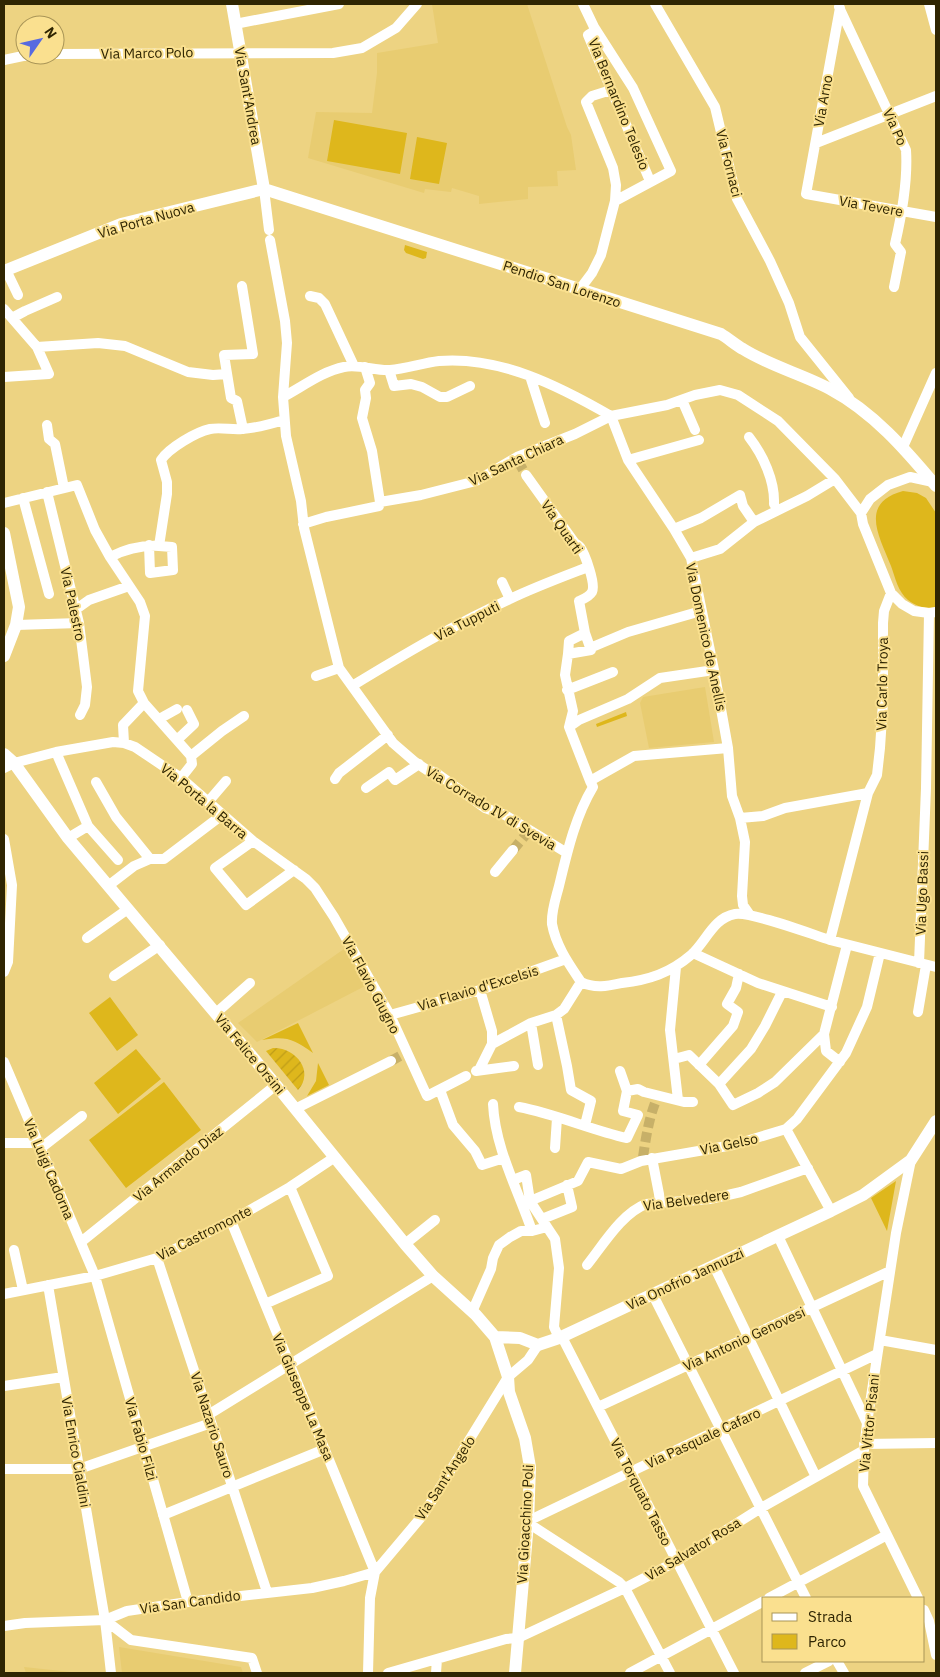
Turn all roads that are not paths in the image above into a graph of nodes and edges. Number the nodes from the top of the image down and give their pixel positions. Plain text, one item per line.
1 (232, 4) edge
2 (339, 4) edge
3 (417, 4) edge
4 (583, 4) edge
5 (655, 4) edge
6 (929, 4) edge
7 (839, 6) edge
8 (236, 24) junction
9 (596, 30) junction
10 (936, 30) edge
11 (240, 52) junction
12 (65, 54) edge
13 (611, 90) junction
14 (936, 96) edge
15 (889, 114) junction
16 (816, 143) junction
17 (650, 181) junction
18 (264, 189) junction
19 (806, 194) joint
20 (615, 201) junction
21 (902, 211) junction
22 (936, 217) edge
23 (5, 270) edge
24 (242, 286) dead end
25 (894, 287) dead end
26 (580, 289) junction
27 (18, 295) dead end
28 (310, 296) dead end
29 (57, 297) dead end
30 (4, 309) edge
31 (12, 318) junction
32 (37, 348) junction
33 (354, 366) junction
34 (365, 367) junction
35 (389, 370) junction
36 (936, 373) edge
37 (227, 374) junction
38 (530, 376) junction
39 (4, 377) edge
40 (470, 386) dead end
41 (283, 397) junction
42 (682, 400) junction
43 (851, 401) junction
44 (611, 416) junction
45 (284, 420) junction
46 (545, 423) dead end
47 (47, 425) dead end
48 (243, 429) junction
49 (695, 430) dead end
50 (749, 437) dead end
51 (699, 440) dead end
52 (903, 447) junction
53 (628, 460) junction
54 (526, 475) tunnel mouth
55 (835, 479) junction
56 (935, 482) edge
57 (64, 488) junction
58 (47, 492) junction
59 (23, 498) junction
60 (380, 502) junction
61 (4, 503) edge
62 (774, 504) dead end
63 (861, 514) junction
64 (754, 522) junction
65 (303, 524) junction
66 (674, 530) junction
67 (4, 533) edge
68 (110, 557) junction
69 (691, 558) junction
70 (588, 567) junction
71 (502, 582) dead end
72 (128, 586) junction
73 (891, 593) junction
74 (49, 594) dead end
75 (510, 599) junction
76 (75, 610) junction
77 (701, 611) junction
78 (932, 612) edge
79 (79, 623) junction
80 (16, 625) junction
81 (585, 633) junction
82 (590, 648) junction
83 (568, 654) junction
84 (4, 656) edge
85 (339, 668) junction
86 (714, 670) junction
87 (613, 672) dead end
88 (316, 676) dead end
89 (352, 686) junction
90 (567, 690) junction
91 (144, 703) junction
92 (80, 715) dead end
93 (244, 716) dead end
94 (160, 719) junction
95 (568, 727) junction
96 (388, 735) junction
97 (178, 739) junction
98 (124, 743) junction
99 (728, 748) junction
100 (56, 752) junction
101 (188, 752) junction
102 (4, 754) edge
103 (419, 764) junction
104 (9, 766) edge
105 (181, 778) junction
106 (335, 779) dead end
107 (226, 781) dead end
108 (590, 781) junction
109 (96, 782) dead end
110 (366, 788) dead end
111 (868, 793) junction
112 (208, 802) junction
113 (222, 816) junction
114 (740, 818) junction
115 (88, 826) junction
116 (68, 838) junction
117 (4, 839) edge
118 (253, 841) junction
119 (513, 850) tunnel mouth
120 (567, 853) junction
121 (150, 859) junction
122 (118, 860) dead end
123 (294, 870) junction
124 (495, 872) dead end
125 (108, 886) junction
126 (128, 909) junction
127 (750, 915) junction
128 (87, 938) dead end
129 (830, 940) junction
130 (848, 945) junction
131 (160, 946) junction
132 (880, 953) junction
133 (693, 954) junction
134 (566, 959) junction
135 (927, 965) edge
136 (676, 967) junction
137 (4, 972) edge
138 (739, 974) junction
139 (114, 976) dead end
140 (581, 982) junction
141 (250, 983) dead end
142 (480, 990) junction
143 (782, 992) junction
144 (832, 1010) junction
145 (918, 1012) dead end
146 (216, 1013) junction
147 (390, 1015) junction
148 (556, 1015) junction
149 (531, 1024) junction
150 (824, 1034) junction
151 (492, 1044) junction
152 (674, 1059) junction
153 (390, 1061) tunnel mouth
154 (4, 1062) edge
155 (840, 1062) junction
156 (538, 1065) dead end
157 (700, 1065) junction
158 (514, 1066) dead end
159 (620, 1072) dead end
160 (473, 1073) junction
161 (719, 1084) junction
162 (276, 1085) junction
163 (440, 1090) junction
164 (626, 1091) junction
165 (678, 1100) junction
166 (693, 1102) dead end
167 (493, 1104) dead end
168 (519, 1107) dead end
169 (295, 1109) junction
170 (82, 1116) dead end
171 (557, 1118) junction
172 (936, 1121) edge
173 (585, 1125) junction
174 (786, 1129) junction
175 (4, 1143) edge
176 (40, 1146) junction
177 (555, 1148) dead end
178 (335, 1157) junction
179 (504, 1158) junction
180 (645, 1158) junction
181 (911, 1160) junction
182 (808, 1168) junction
183 (513, 1180) junction
184 (567, 1185) junction
185 (290, 1187) junction
186 (530, 1201) junction
187 (660, 1203) junction
188 (831, 1211) junction
189 (435, 1220) dead end
190 (231, 1221) junction
191 (544, 1223) junction
192 (532, 1231) junction
193 (778, 1236) junction
194 (81, 1242) junction
195 (405, 1244) junction
196 (14, 1250) dead end
197 (157, 1258) junction
198 (587, 1265) dead end
199 (714, 1266) junction
200 (890, 1271) junction
201 (95, 1276) junction
202 (433, 1276) junction
203 (48, 1285) junction
204 (23, 1290) junction
205 (4, 1294) edge
206 (653, 1295) junction
207 (265, 1304) junction
208 (812, 1308) junction
209 (472, 1312) junction
210 (495, 1337) junction
211 (748, 1337) junction
212 (561, 1338) junction
213 (880, 1340) junction
214 (538, 1345) junction
215 (936, 1350) edge
216 (878, 1354) junction
217 (290, 1364) junction
218 (688, 1365) junction
219 (842, 1371) junction
220 (63, 1377) junction
221 (508, 1377) junction
222 (4, 1386) edge
223 (779, 1401) junction
224 (598, 1408) junction
225 (210, 1419) junction
226 (867, 1423) junction
227 (721, 1430) junction
228 (936, 1443) edge
229 (144, 1446) junction
230 (864, 1447) junction
231 (325, 1449) junction
232 (4, 1469) edge
233 (79, 1469) junction
234 (631, 1472) junction
235 (816, 1477) junction
236 (232, 1487) junction
237 (761, 1508) junction
238 (163, 1514) junction
239 (528, 1522) junction
240 (887, 1535) junction
241 (677, 1560) junction
242 (375, 1572) junction
243 (798, 1582) junction
244 (625, 1588) junction
245 (267, 1592) junction
246 (771, 1597) edge
247 (806, 1597) edge
248 (918, 1597) edge
249 (188, 1602) junction
250 (762, 1602) edge
251 (925, 1612) edge
252 (105, 1620) junction
253 (932, 1623) edge
254 (4, 1625) edge
255 (712, 1629) junction
256 (518, 1638) junction
257 (661, 1656) junction
258 (936, 1656) edge
259 (437, 1659) junction
260 (827, 1662) edge
261 (838, 1662) edge
262 (111, 1673) edge
263 (257, 1673) edge
264 (368, 1673) edge
265 (388, 1673) edge
266 (436, 1673) edge
267 (515, 1673) edge
268 (630, 1673) edge
269 (670, 1673) edge
270 (734, 1673) edge
271 (805, 1673) edge
272 (844, 1673) edge

1 - 8 street, Via Sant'Andrea
2 - 8 street
3 - 11 street, Via Marco Polo
4 - 9 street
5 - 43 street, Via Fornaci
6 - 10 street
7 - 15 street, Via Po
7 - 16 street, Via Arno
8 - 11 street, Via Sant'Andrea
9 - 13 street, Via Bernardino Telesio
9 - 17 street
11 - 12 street, Via Marco Polo
11 - 18 street, Via Sant'Andrea
13 - 17 street, Via Bernardino Telesio
13 - 20 street
14 - 15 street
15 - 16 street
15 - 21 street, Via Po
16 - 19 street, Via Arno
17 - 20 street
18 - 23 street, Via Porta Nuova
18 - 26 street, Pendio San Lorenzo
18 - 41 street, Via Corrado IV di Svevia
19 - 21 street, Via Tevere
20 - 26 street
21 - 22 street, Via Tevere
21 - 25 street, Via Po
23 - 27 street
24 - 37 street
26 - 43 street, Pendio San Lorenzo
28 - 33 street
29 - 31 street
30 - 31 street
31 - 32 street
32 - 37 street
32 - 39 street
33 - 34 street
33 - 41 street
34 - 35 street
34 - 60 street
35 - 38 street
35 - 40 street
36 - 52 street
37 - 48 street
38 - 44 street
38 - 46 street
41 - 45 street, Via Corrado IV di Svevia
42 - 44 street, Via Santa Chiara
42 - 49 street
42 - 55 street, Via Santa Chiara
43 - 52 street, Pendio San Lorenzo
44 - 53 street, Via Domenico de Anellis
44 - 60 street, Via Santa Chiara
45 - 48 street
45 - 65 street, Via Corrado IV di Svevia
47 - 57 street
48 - 68 street
50 - 62 street
51 - 53 street
52 - 56 street, Pendio San Lorenzo
53 - 66 street, Via Domenico de Anellis
54 - 70 street, Via Quarti
55 - 63 street, Via Santa Chiara
55 - 64 street
56 - 63 street
57 - 58 street
57 - 68 street
58 - 59 street
58 - 76 street, Via Palestro
59 - 61 street
59 - 74 street
60 - 65 street, Via Santa Chiara
63 - 73 street, Via Santa Chiara
64 - 66 street
64 - 69 street
65 - 85 street, Via Corrado IV di Svevia
66 - 69 street, Via Domenico de Anellis
67 - 80 street
68 - 72 street
69 - 77 street, Via Domenico de Anellis
70 - 75 street, Via Tupputi
70 - 81 street, Via Quarti
71 - 75 street
72 - 76 street
72 - 91 street
73 - 78 street
73 - 111 street, Via Carlo Troya
75 - 89 street, Via Tupputi
76 - 79 street, Via Palestro
77 - 82 street
77 - 86 street, Via Domenico de Anellis
78 - 135 street, Via Ugo Bassi
79 - 80 street
79 - 92 street, Via Palestro
80 - 84 street
81 - 82 street
81 - 83 street
82 - 83 street
83 - 90 street
85 - 88 street
85 - 89 street, Via Corrado IV di Svevia
86 - 95 street
86 - 99 street, Via Domenico de Anellis
87 - 90 street
89 - 96 street, Via Corrado IV di Svevia
90 - 95 street
91 - 94 street
91 - 98 street
93 - 101 street
94 - 97 street
94 - 97 street
95 - 108 street
96 - 103 street, Via Corrado IV di Svevia
96 - 106 street
97 - 101 street
98 - 100 street, Via Porta la Barra
98 - 105 street, Via Porta la Barra
99 - 108 street
99 - 114 street, Via Domenico de Anellis
100 - 104 street, Via Porta la Barra
100 - 115 street
101 - 105 street
102 - 104 street, Via Felice Orsini
103 - 110 street
103 - 120 street, Via Corrado IV di Svevia
104 - 116 street, Via Felice Orsini
105 - 112 street, Via Porta la Barra
107 - 112 street
108 - 120 street
109 - 121 street
111 - 114 street
111 - 129 street
112 - 113 street, Via Porta la Barra
113 - 118 street, Via Porta la Barra
113 - 121 street
114 - 127 street, Via Domenico de Anellis
115 - 116 street
115 - 122 street
116 - 125 street, Via Felice Orsini
117 - 137 street
118 - 123 street, Via Porta la Barra
118 - 123 street
119 - 124 street
120 - 134 street
121 - 125 street
123 - 147 street, Via Flavio Giugno
125 - 126 street, Via Felice Orsini
126 - 128 street
126 - 131 street, Via Felice Orsini
127 - 129 street
127 - 133 street
129 - 130 street
130 - 132 street
130 - 144 street
131 - 139 street
131 - 146 street, Via Felice Orsini
132 - 135 street
132 - 155 street, Via Gelso
133 - 136 street
133 - 138 street
134 - 140 street
134 - 142 street, Via Flavio d'Excelsis
135 - 145 street, Via Ugo Bassi
136 - 140 street
136 - 152 street
138 - 143 street
138 - 157 street
140 - 148 street
141 - 146 street
142 - 147 street, Via Flavio d'Excelsis
142 - 151 street
143 - 144 street
143 - 161 street
144 - 150 street
146 - 162 street, Via Felice Orsini
147 - 163 street, Via Flavio Giugno
148 - 149 street
148 - 173 street
149 - 151 street
149 - 156 street
150 - 155 street
150 - 161 street
151 - 160 street
152 - 157 street
152 - 165 street
153 - 169 street
154 - 176 street, Via Luigi Cadorna
155 - 174 street, Via Gelso
157 - 161 street
158 - 160 street
159 - 164 street
160 - 163 street
162 - 169 street, Via Felice Orsini
162 - 194 street, Via Armando Diaz
163 - 179 street
164 - 165 street
164 - 173 street
165 - 166 street
167 - 179 street
168 - 171 street
169 - 178 street, Via Felice Orsini
170 - 176 street
171 - 173 street
171 - 177 street
172 - 181 street
174 - 180 street, Via Gelso
174 - 182 street
175 - 176 street
176 - 194 street, Via Luigi Cadorna
178 - 185 street, Via Castromonte
178 - 195 street, Via Felice Orsini
179 - 183 street
180 - 184 street, Via Gelso
180 - 187 street
181 - 188 street, Via Onofrio Jannuzzi
181 - 200 street, Via Vittor Pisani
182 - 187 street, Via Belvedere
182 - 188 street
183 - 186 street
183 - 192 street
184 - 186 street
184 - 191 street
185 - 190 street, Via Castromonte
185 - 207 street
186 - 191 street, Via Torquato Tasso
187 - 198 street, Via Belvedere
188 - 193 street, Via Onofrio Jannuzzi
189 - 195 street
190 - 197 street, Via Castromonte
190 - 207 street, Via Giuseppe La Masa
191 - 192 street
191 - 212 street, Via Torquato Tasso
192 - 209 street
193 - 199 street, Via Onofrio Jannuzzi
193 - 208 street
194 - 201 street, Via Luigi Cadorna
195 - 202 street, Via Felice Orsini
196 - 204 street
197 - 201 street, Via Castromonte
197 - 225 street, Via Nazario Sauro
199 - 206 street, Via Onofrio Jannuzzi
199 - 211 street
200 - 208 street, Via Antonio Genovesi
200 - 213 street, Via Vittor Pisani
201 - 203 street, Via Castromonte
201 - 229 street, Via Fabio Filzi
202 - 209 street, Via Felice Orsini
202 - 217 street
203 - 204 street, Via Castromonte
203 - 220 street, Via Enrico Cialdini
204 - 205 street, Via Castromonte
206 - 212 street, Via Onofrio Jannuzzi
206 - 218 street
207 - 217 street, Via Giuseppe La Masa
208 - 211 street, Via Antonio Genovesi
208 - 219 street
209 - 210 street, Via Felice Orsini
210 - 214 street
210 - 221 street, Via Gioacchino Poli
211 - 218 street, Via Antonio Genovesi
211 - 223 street
212 - 214 street, Via Onofrio Jannuzzi
212 - 224 street, Via Torquato Tasso
213 - 215 street
213 - 216 street, Via Vittor Pisani
214 - 221 street, Via Sant'Angelo
216 - 219 street, Via Pasquale Cafaro
216 - 226 street, Via Vittor Pisani
217 - 225 street
217 - 231 street, Via Giuseppe La Masa
218 - 224 street, Via Antonio Genovesi
218 - 227 street
219 - 223 street, Via Pasquale Cafaro
219 - 226 street
220 - 222 street
220 - 233 street, Via Enrico Cialdini
221 - 239 street, Via Gioacchino Poli
221 - 242 street, Via Sant'Angelo
223 - 227 street, Via Pasquale Cafaro
223 - 235 street
224 - 234 street, Via Torquato Tasso
225 - 229 street
225 - 236 street, Via Nazario Sauro
226 - 230 street, Via Vittor Pisani
227 - 234 street, Via Pasquale Cafaro
227 - 237 street
228 - 230 street
229 - 233 street
229 - 238 street, Via Fabio Filzi
230 - 235 street, Via Salvator Rosa
230 - 240 street, Via Vittor Pisani
231 - 236 street
231 - 242 street, Via Giuseppe La Masa
232 - 233 street
233 - 252 street, Via Enrico Cialdini
234 - 239 street, Via Pasquale Cafaro
234 - 241 street, Via Torquato Tasso
235 - 237 street, Via Salvator Rosa
236 - 238 street
236 - 245 street, Via Nazario Sauro
237 - 241 street, Via Salvator Rosa
237 - 243 street
238 - 249 street, Via Fabio Filzi
239 - 244 street
239 - 256 street, Via Gioacchino Poli
240 - 243 street
240 - 248 street, Via Vittor Pisani
241 - 244 street, Via Salvator Rosa
241 - 255 street, Via Torquato Tasso
242 - 245 street, Via San Candido
242 - 264 street
243 - 246 street
243 - 247 street
244 - 256 street, Via Salvator Rosa
244 - 257 street
245 - 249 street, Via San Candido
249 - 252 street, Via San Candido
250 - 255 street
251 - 253 street
252 - 254 street, Via San Candido
252 - 262 street, Via Enrico Cialdini
252 - 263 street
253 - 258 street
255 - 257 street
255 - 270 street, Via Torquato Tasso
256 - 259 street, Via Salvator Rosa
256 - 267 street, Via Gioacchino Poli
257 - 268 street
257 - 269 street
259 - 265 street, Via Salvator Rosa
259 - 266 street
260 - 271 street
261 - 272 street

